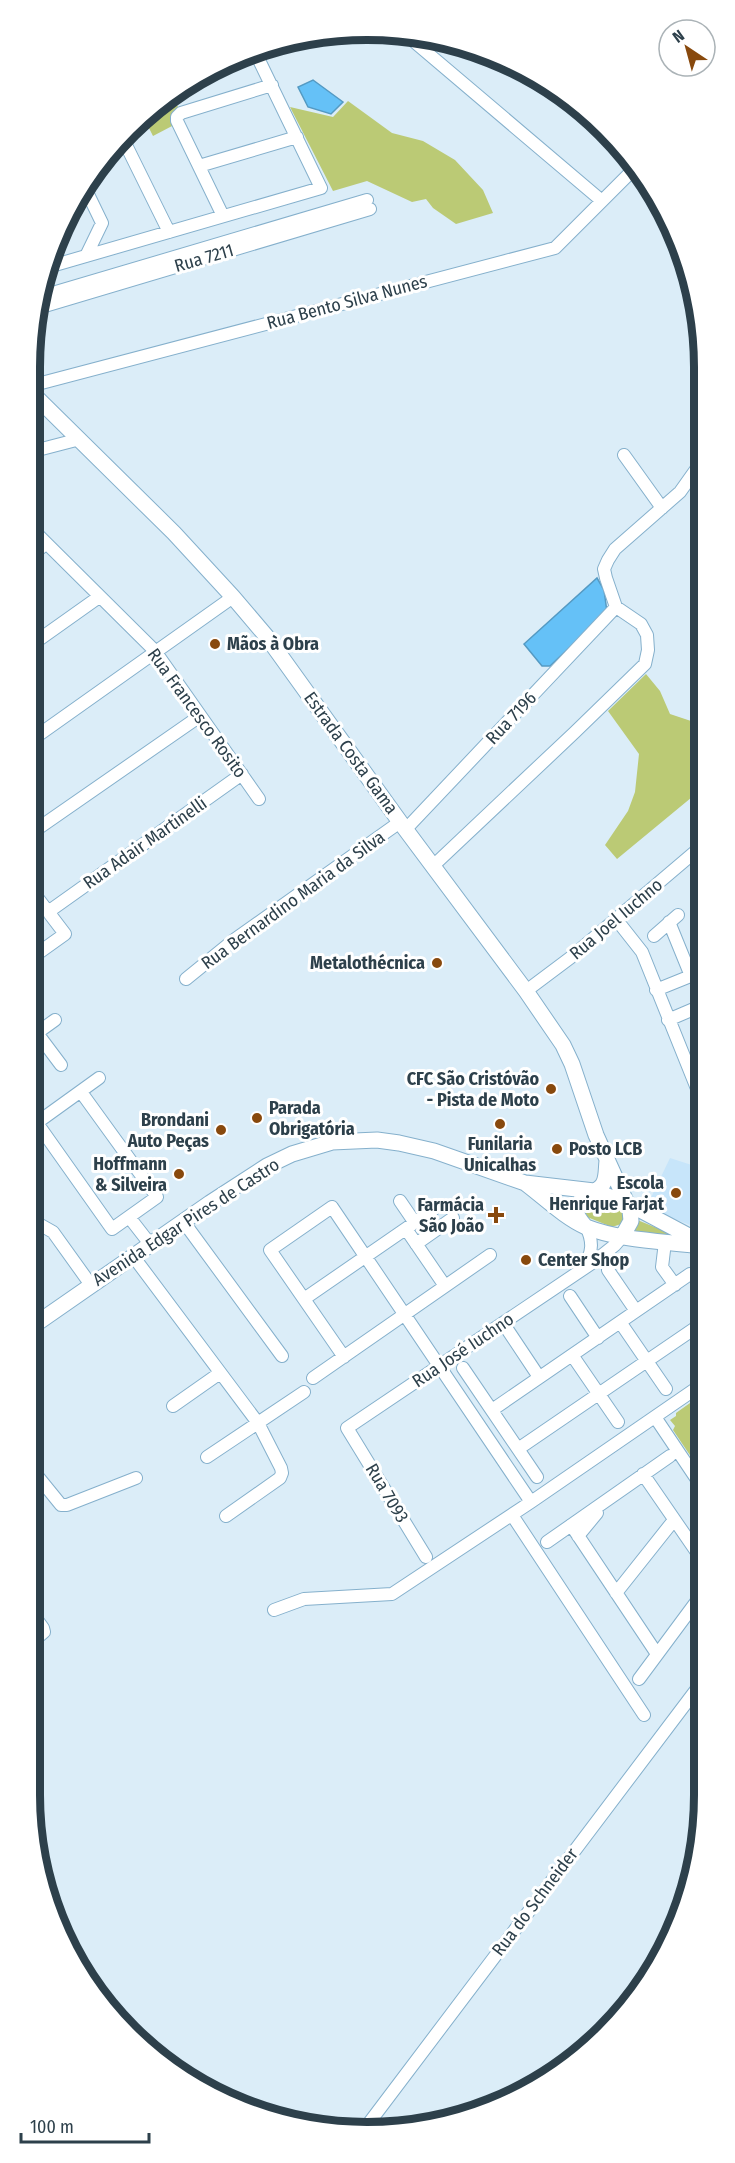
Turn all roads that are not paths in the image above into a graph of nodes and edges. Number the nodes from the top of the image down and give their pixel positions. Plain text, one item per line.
1 (417, 44) edge
2 (259, 59) edge
3 (272, 85) junction
4 (297, 137) junction
5 (127, 147) edge
6 (199, 166) junction
7 (630, 173) edge
8 (89, 196) edge
9 (602, 201) junction
10 (223, 216) junction
11 (169, 232) junction
12 (95, 236) junction
13 (106, 250) junction
14 (86, 256) junction
15 (59, 260) edge
16 (49, 294) edge
17 (47, 305) edge
18 (40, 383) edge
19 (40, 401) edge
20 (80, 439) junction
21 (40, 449) edge
22 (624, 455) dead end
23 (694, 472) edge
24 (662, 508) junction
25 (40, 538) edge
26 (46, 544) junction
27 (40, 548) edge
28 (99, 597) junction
29 (233, 597) junction
30 (616, 607) junction
31 (40, 639) edge
32 (155, 651) junction
33 (200, 716) junction
34 (40, 734) edge
35 (242, 774) junction
36 (259, 799) dead end
37 (403, 825) junction
38 (40, 827) edge
39 (694, 853) edge
40 (433, 866) junction
41 (40, 901) edge
42 (48, 912) junction
43 (616, 920) junction
44 (654, 936) dead end
45 (40, 952) edge
46 (694, 974) edge
47 (691, 976) junction
48 (186, 979) dead end
49 (656, 990) junction
50 (526, 991) junction
51 (694, 1009) edge
52 (55, 1020) dead end
53 (668, 1020) junction
54 (40, 1031) edge
55 (40, 1042) edge
56 (61, 1065) dead end
57 (99, 1078) dead end
58 (694, 1082) edge
59 (81, 1092) junction
60 (40, 1120) edge
61 (40, 1134) edge
62 (607, 1161) junction
63 (525, 1183) junction
64 (594, 1191) junction
65 (400, 1201) dead end
66 (627, 1203) junction
67 (433, 1210) dead end
68 (129, 1217) junction
69 (453, 1218) dead end
70 (183, 1221) junction
71 (40, 1225) edge
72 (410, 1226) junction
73 (586, 1226) junction
74 (622, 1237) junction
75 (694, 1240) edge
76 (665, 1242) junction
77 (150, 1244) junction
78 (416, 1244) junction
79 (694, 1245) edge
80 (490, 1255) dead end
81 (133, 1256) junction
82 (366, 1257) junction
83 (608, 1270) dead end
84 (577, 1271) junction
85 (694, 1275) edge
86 (91, 1285) junction
87 (675, 1285) junction
88 (445, 1286) junction
89 (570, 1296) dead end
90 (304, 1299) junction
91 (636, 1311) junction
92 (405, 1314) junction
93 (40, 1321) edge
94 (620, 1322) junction
95 (503, 1323) junction
96 (694, 1329) edge
97 (598, 1338) junction
98 (572, 1355) junction
99 (282, 1356) dead end
100 (344, 1357) junction
101 (647, 1361) junction
102 (439, 1366) junction
103 (463, 1368) dead end
104 (220, 1373) junction
105 (539, 1377) junction
106 (314, 1378) dead end
107 (666, 1389) dead end
108 (694, 1390) edge
109 (304, 1392) dead end
110 (599, 1394) junction
111 (173, 1406) dead end
112 (492, 1410) junction
113 (655, 1417) junction
114 (618, 1422) dead end
115 (258, 1423) junction
116 (347, 1428) joint
117 (518, 1449) junction
118 (207, 1456) dead end
119 (670, 1456) dead end
120 (643, 1474) junction
121 (694, 1475) edge
122 (537, 1477) dead end
123 (136, 1478) dead end
124 (40, 1479) edge
125 (531, 1502) junction
126 (512, 1515) junction
127 (226, 1516) dead end
128 (674, 1520) junction
129 (574, 1531) junction
130 (547, 1542) dead end
131 (694, 1549) edge
132 (426, 1557) dead end
133 (616, 1593) junction
134 (694, 1605) edge
135 (274, 1610) dead end
136 (657, 1654) junction
137 (639, 1680) dead end
138 (694, 1693) edge
139 (644, 1715) dead end
140 (370, 2122) edge

1 - 9 street
2 - 3 street
3 - 4 street
3 - 6 street
4 - 6 street
4 - 10 street
5 - 11 street
6 - 10 street
7 - 9 street, Rua Bento Silva Nunes
8 - 12 street
9 - 18 street, Rua Bento Silva Nunes
10 - 11 street
11 - 13 street
12 - 13 street
12 - 14 street
13 - 14 street
14 - 15 street
16 - 17 street, Rua 7211
19 - 20 main road, Estrada Costa Gama
20 - 21 street
20 - 29 main road, Estrada Costa Gama
22 - 24 street
23 - 24 street
24 - 30 street
25 - 26 street, Rua Francesco Rosito
26 - 27 street
26 - 28 street, Rua Francesco Rosito
28 - 31 street
28 - 32 street, Rua Francesco Rosito
29 - 32 street
29 - 37 main road, Estrada Costa Gama
30 - 37 street, Rua 7196
30 - 40 street
32 - 33 street, Rua Francesco Rosito
32 - 34 street
33 - 35 street, Rua Francesco Rosito
33 - 38 street
35 - 36 street, Rua Francesco Rosito
35 - 42 street, Rua Adair Martinelli
37 - 40 main road, Estrada Costa Gama
37 - 48 street, Rua Bernardino Maria da Silva
39 - 43 street, Rua Joel Iuchno
40 - 50 main road, Estrada Costa Gama
41 - 42 street
42 - 45 street
43 - 49 street
43 - 50 street, Rua Joel Iuchno
44 - 47 street
46 - 47 street
47 - 49 street
49 - 53 street
50 - 62 main road, Estrada Costa Gama
51 - 53 street
52 - 54 street
53 - 58 street
55 - 56 street
57 - 59 street
59 - 60 street
59 - 68 street
61 - 68 street
62 - 64 main road
62 - 66 main road, Estrada Costa Gama
63 - 64 main road, Avenida Edgar Pires de Castro
63 - 70 main road, Avenida Edgar Pires de Castro
63 - 73 main road, Avenida Edgar Pires de Castro
64 - 66 main road, Avenida Edgar Pires de Castro
64 - 73 main road
65 - 72 street
66 - 74 main road
66 - 75 main road, Avenida Edgar Pires de Castro
67 - 72 street
68 - 77 street
69 - 78 street
70 - 77 main road, Avenida Edgar Pires de Castro
70 - 99 street
71 - 86 street
72 - 78 street
72 - 82 street
73 - 74 main road, Avenida Edgar Pires de Castro
73 - 84 street, Rua José Iuchno
74 - 76 main road, Avenida Edgar Pires de Castro
74 - 84 street, Rua José Iuchno
76 - 79 main road, Avenida Edgar Pires de Castro
76 - 87 street
77 - 81 main road, Avenida Edgar Pires de Castro
78 - 88 street
80 - 88 street
81 - 86 main road, Avenida Edgar Pires de Castro
81 - 104 street
82 - 90 street
82 - 90 street
82 - 92 street
83 - 91 street
84 - 95 street, Rua José Iuchno
85 - 87 street
86 - 93 main road, Avenida Edgar Pires de Castro
87 - 91 street
88 - 92 street
89 - 97 street
90 - 100 street
91 - 94 street
92 - 100 street
92 - 102 street
94 - 97 street
94 - 101 street
95 - 102 street, Rua José Iuchno
95 - 105 street
96 - 101 street
97 - 98 street
98 - 105 street
98 - 110 street
100 - 106 street
101 - 107 street
101 - 110 street
102 - 116 street, Rua José Iuchno
102 - 125 street
103 - 112 street
104 - 111 street
104 - 115 street
105 - 112 street
108 - 113 street
109 - 115 street
110 - 114 street
110 - 117 street
112 - 117 street
113 - 121 street
113 - 125 street
115 - 118 street
115 - 127 street
116 - 132 street, Rua 7093
117 - 122 street
119 - 120 street
120 - 128 street
120 - 129 street
123 - 124 street
125 - 126 street
126 - 135 street
126 - 139 street
128 - 131 street
128 - 133 street
129 - 130 street
129 - 133 street
133 - 136 street
134 - 136 street
136 - 137 street
138 - 140 street, Rua do Schneider

